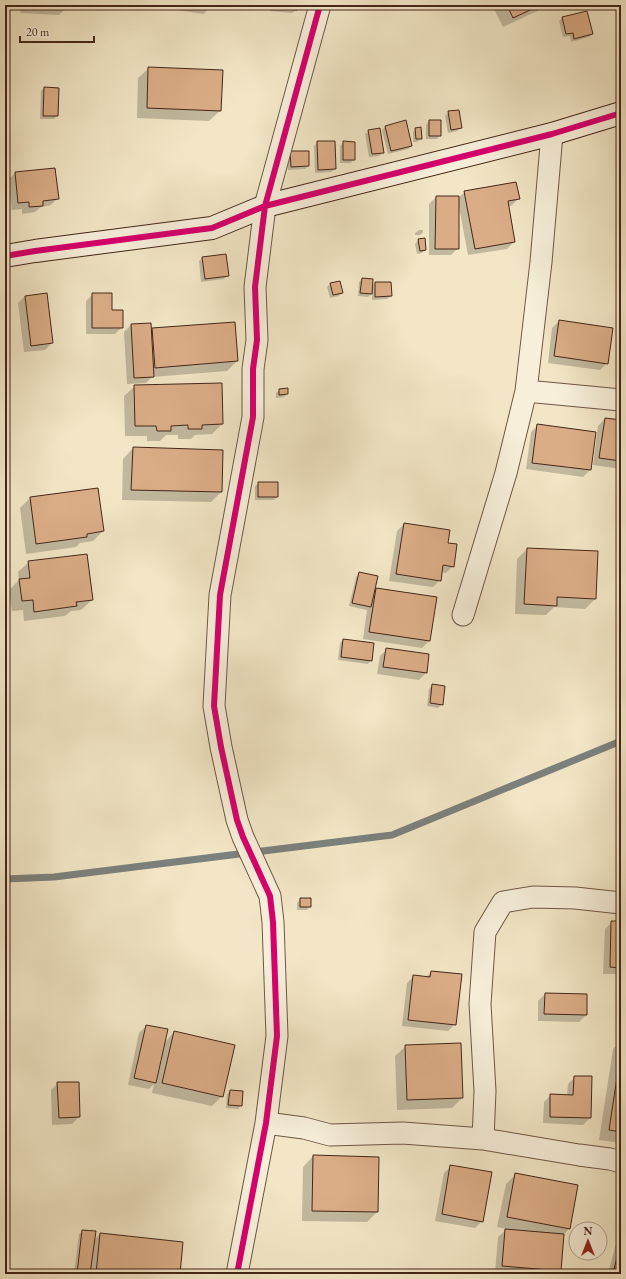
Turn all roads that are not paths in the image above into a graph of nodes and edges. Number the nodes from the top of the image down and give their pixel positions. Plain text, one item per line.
1 (320, 5) edge
2 (621, 113) edge
3 (552, 134) junction
4 (265, 206) junction
5 (5, 256) edge
6 (526, 391) junction
7 (621, 400) edge
8 (463, 615) dead end
9 (621, 903) edge
10 (266, 1122) junction
11 (482, 1139) junction
12 (621, 1162) edge
13 (237, 1274) edge

1 - 4 street
2 - 3 street
3 - 4 street
3 - 6 street
4 - 5 street
4 - 10 street
6 - 7 street
6 - 8 street
9 - 11 street
10 - 11 street
10 - 13 street
11 - 12 street

